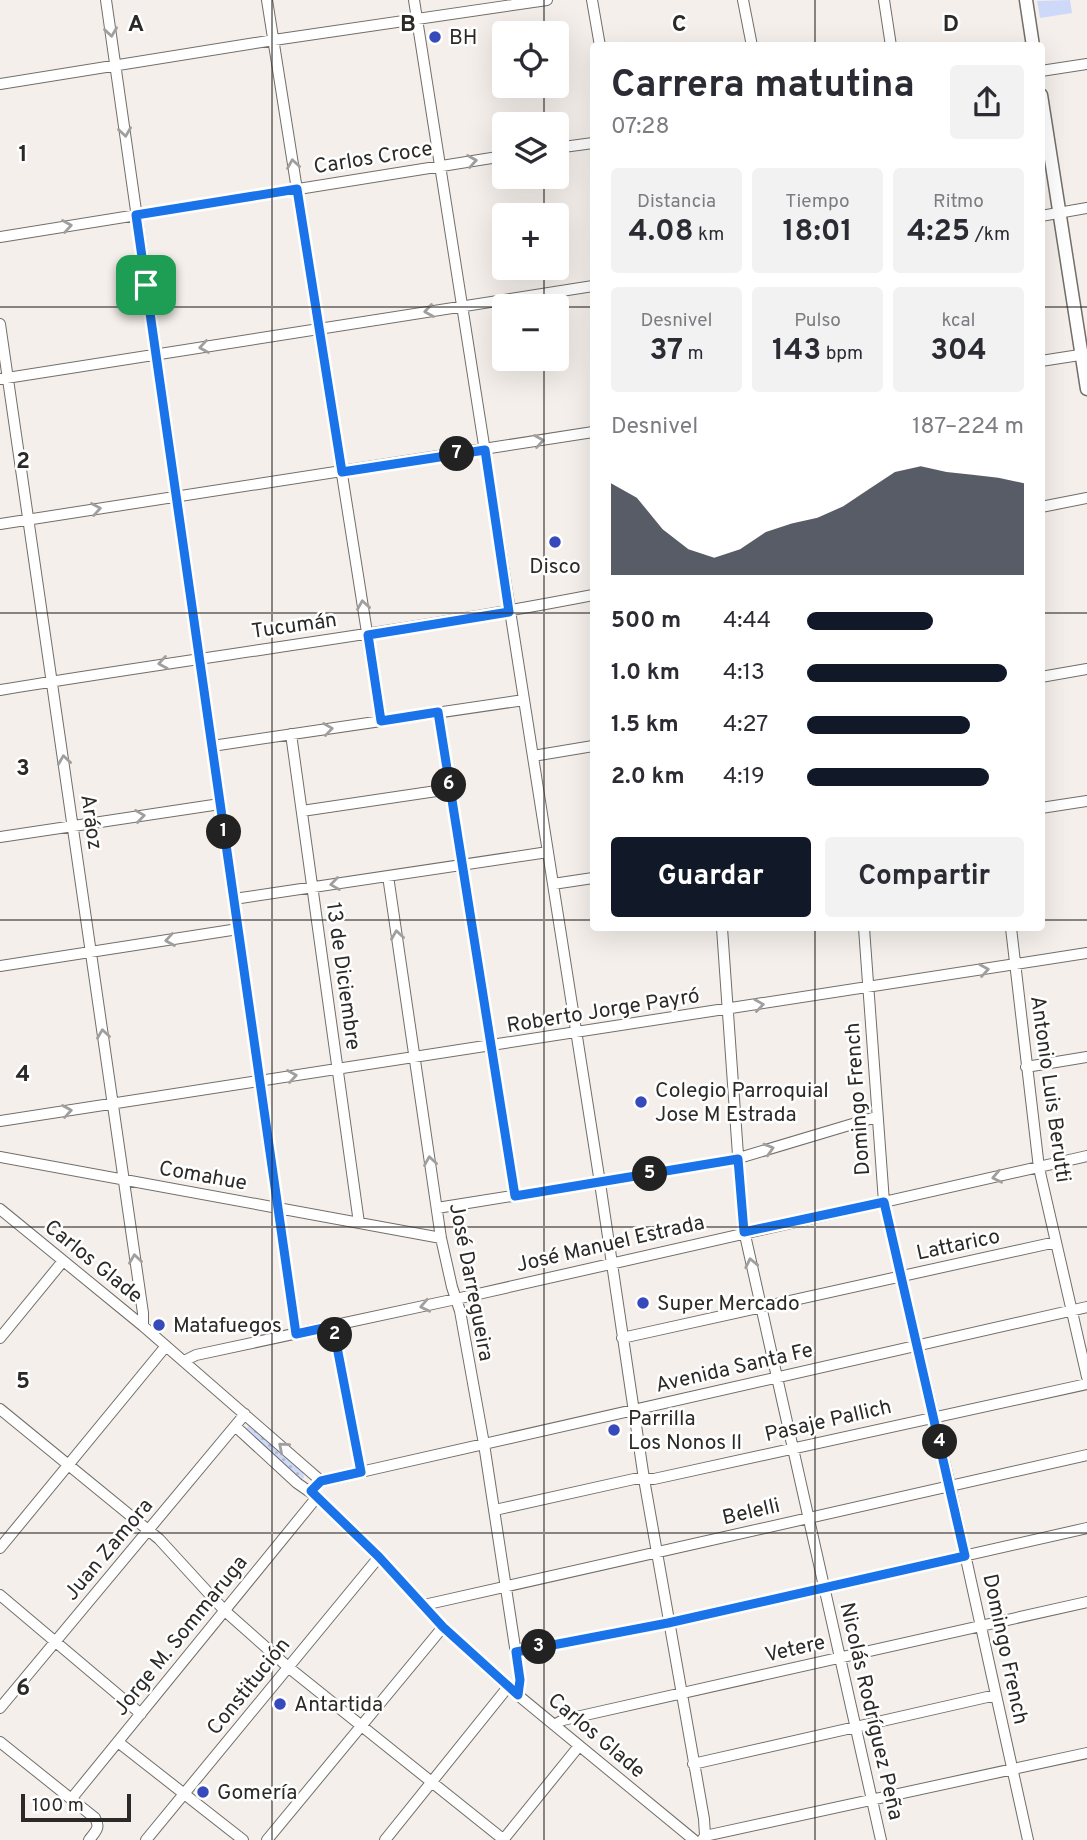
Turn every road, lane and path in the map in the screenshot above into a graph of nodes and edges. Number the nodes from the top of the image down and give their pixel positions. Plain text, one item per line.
1 (106, 0) edge
2 (267, 0) edge
3 (414, 0) edge
4 (547, 0) edge
5 (592, 0) edge
6 (743, 0) edge
7 (884, 0) edge
8 (1026, 0) edge
9 (417, 18) junction
10 (274, 40) junction
11 (599, 42) edge
12 (751, 42) edge
13 (890, 42) edge
14 (1032, 42) edge
15 (1087, 64) edge
16 (116, 65) junction
17 (1045, 70) edge
18 (0, 84) edge
19 (1045, 120) edge
20 (590, 143) edge
21 (569, 146) edge
22 (492, 158) edge
23 (440, 166) junction
24 (297, 189) junction
25 (1087, 208) edge
26 (1060, 213) junction
27 (136, 215) junction
28 (1045, 215) edge
29 (0, 237) edge
30 (590, 286) edge
31 (462, 306) junction
32 (0, 324) edge
33 (319, 328) junction
34 (1085, 354) edge
35 (156, 355) junction
36 (1045, 360) edge
37 (4, 379) edge
38 (1087, 388) edge
39 (590, 432) edge
40 (485, 450) junction
41 (342, 472) junction
42 (176, 497) junction
43 (1087, 498) edge
44 (1045, 507) edge
45 (29, 519) junction
46 (0, 524) edge
47 (590, 596) edge
48 (509, 612) junction
49 (368, 635) junction
50 (199, 657) junction
51 (1087, 670) edge
52 (1045, 676) edge
53 (52, 681) junction
54 (0, 690) edge
55 (524, 700) junction
56 (438, 712) junction
57 (381, 721) junction
58 (291, 734) junction
59 (212, 746) junction
60 (590, 746) edge
61 (533, 756) junction
62 (450, 789) junction
63 (1087, 801) edge
64 (220, 804) junction
65 (1045, 807) edge
66 (302, 811) junction
67 (73, 826) junction
68 (0, 837) edge
69 (548, 852) junction
70 (462, 865) junction
71 (388, 876) junction
72 (590, 878) edge
73 (553, 884) junction
74 (313, 887) junction
75 (233, 899) junction
76 (238, 929) junction
77 (722, 931) edge
78 (864, 931) edge
79 (1011, 931) edge
80 (91, 952) junction
81 (1087, 953) edge
82 (1016, 964) junction
83 (0, 966) edge
84 (868, 989) junction
85 (729, 1009) junction
86 (577, 1034) junction
87 (491, 1047) junction
88 (1087, 1057) edge
89 (415, 1059) junction
90 (1026, 1067) junction
91 (338, 1069) junction
92 (259, 1081) junction
93 (113, 1104) junction
94 (876, 1117) junction
95 (0, 1121) edge
96 (1087, 1156) edge
97 (0, 1157) edge
98 (738, 1159) junction
99 (1039, 1167) junction
100 (124, 1180) junction
101 (600, 1183) junction
102 (515, 1196) junction
103 (884, 1202) junction
104 (277, 1208) junction
105 (437, 1208) junction
106 (0, 1209) edge
107 (359, 1223) junction
108 (744, 1232) junction
109 (441, 1238) junction
110 (1056, 1242) junction
111 (63, 1261) junction
112 (611, 1263) junction
113 (901, 1276) junction
114 (456, 1299) junction
115 (760, 1307) junction
116 (1087, 1307) edge
117 (1071, 1310) junction
118 (143, 1326) junction
119 (333, 1326) junction
120 (296, 1334) junction
121 (0, 1338) edge
122 (622, 1338) junction
123 (917, 1345) junction
124 (166, 1346) junction
125 (184, 1361) junction
126 (1087, 1377) edge
127 (776, 1378) junction
128 (1087, 1384) edge
129 (0, 1409) edge
130 (634, 1410) junction
131 (245, 1414) junction
132 (933, 1416) junction
133 (235, 1426) junction
134 (484, 1444) junction
135 (791, 1448) junction
136 (1087, 1455) edge
137 (68, 1465) junction
138 (361, 1472) junction
139 (644, 1479) junction
140 (321, 1481) junction
141 (950, 1486) junction
142 (314, 1494) junction
143 (495, 1510) junction
144 (807, 1519) junction
145 (1087, 1528) edge
146 (148, 1530) junction
147 (0, 1548) edge
148 (656, 1553) junction
149 (965, 1556) junction
150 (379, 1557) junction
151 (505, 1586) junction
152 (824, 1587) junction
153 (0, 1595) edge
154 (1087, 1602) edge
155 (424, 1605) junction
156 (225, 1611) junction
157 (668, 1623) junction
158 (981, 1626) junction
159 (443, 1627) junction
160 (56, 1641) junction
161 (516, 1652) junction
162 (841, 1658) junction
163 (288, 1667) junction
164 (509, 1686) junction
165 (680, 1694) junction
166 (518, 1695) junction
167 (996, 1695) junction
168 (0, 1708) edge
169 (141, 1714) junction
170 (361, 1725) junction
171 (554, 1725) junction
172 (856, 1727) junction
173 (0, 1742) edge
174 (118, 1742) junction
175 (579, 1746) junction
176 (1087, 1752) edge
177 (693, 1765) junction
178 (1012, 1768) junction
179 (432, 1783) junction
180 (184, 1794) junction
181 (72, 1798) junction
182 (872, 1798) junction
183 (703, 1838) edge
184 (690, 1839) edge
185 (89, 1840) edge
186 (146, 1840) edge
187 (243, 1840) edge
188 (267, 1840) edge
189 (385, 1840) edge
190 (503, 1840) edge
191 (881, 1840) edge
192 (1028, 1840) edge

1 -> 16 street
2 - 10 street
3 - 9 street
4 - 9 street
5 - 11 street
6 - 12 street
7 - 13 street
8 - 14 main road
9 - 10 street
9 - 23 street
10 - 16 street
24 -> 10 street
15 - 17 street
16 - 18 street
16 -> 27 street
19 - 26 main road
20 - 21 street
23 -> 22 street, Carlos Croce
23 - 24 street, Carlos Croce
23 - 31 street
24 - 27 street, Carlos Croce
24 - 33 street
25 - 26 street
26 - 28 street
26 - 34 main road
29 -> 27 street, Carlos Croce
27 - 35 street
30 - 31 street
31 -> 33 street
31 - 40 street
32 - 37 street, Aráoz
33 -> 35 street
33 - 41 street
34 - 36 street
34 - 38 main road
35 - 37 street
35 - 42 street
37 - 45 street, Aráoz
40 -> 39 street
40 - 41 street
40 - 48 street
41 - 42 street
49 -> 41 street
45 -> 42 street
42 - 50 street
43 - 44 street
45 - 46 street
45 - 53 street, Aráoz
47 - 48 street, Tucumán
48 - 49 street, Tucumán
48 - 55 street
49 - 50 street, Tucumán
49 - 57 street
50 -> 53 street, Tucumán
50 - 59 street
51 - 52 street
53 - 54 street, Tucumán
67 -> 53 street, Aráoz
55 - 56 street
55 - 61 street
56 - 57 street
56 - 62 street
58 -> 57 street
58 - 59 street
58 - 66 street, 13 de Diciembre
59 - 64 street
60 - 61 street
61 - 69 street
62 - 66 street
62 - 70 street
63 - 65 street
67 -> 64 street
64 - 75 street
66 - 74 street, 13 de Diciembre
67 - 68 street
67 - 80 street, Aráoz
69 - 70 street
69 - 73 street
70 - 71 street
70 - 87 street
71 -> 74 street
89 -> 71 street, José Darregueira
72 - 73 street
73 - 86 street
74 - 75 street
74 - 91 street, 13 de Diciembre
75 - 76 street
76 -> 80 street
76 - 92 street
77 - 85 street, Nicolás Rodríguez Peña
78 - 84 street, Domingo French
79 - 82 street, Antonio Luis Berutti
80 - 83 street
93 -> 80 street, Aráoz
81 - 82 street, Roberto Jorge Payró
84 -> 82 street, Roberto Jorge Payró
82 - 90 street, Antonio Luis Berutti
85 -> 84 street, Roberto Jorge Payró
84 - 94 street, Domingo French
85 - 86 street, Roberto Jorge Payró
85 - 98 street, Nicolás Rodríguez Peña
86 - 87 street, Roberto Jorge Payró
86 - 101 street
87 - 89 street, Roberto Jorge Payró
87 - 102 street
88 - 90 street
89 - 91 street, Roberto Jorge Payró
105 -> 89 street, José Darregueira
90 - 99 street, Antonio Luis Berutti
92 -> 91 street, Roberto Jorge Payró
91 - 107 street, 13 de Diciembre
92 - 93 street, Roberto Jorge Payró
92 - 104 street
95 -> 93 street, Roberto Jorge Payró
93 - 100 street, Aráoz
98 -> 94 street
94 - 103 street, Domingo French
96 - 99 street, José Manuel Estrada
97 - 100 street, Comahue
98 - 101 street
98 - 108 street, Nicolás Rodríguez Peña
99 -> 103 street, José Manuel Estrada
99 - 110 street, Antonio Luis Berutti
100 - 104 street, Comahue
118 -> 100 street, Aráoz
101 - 102 street
101 - 112 street
102 - 105 street
103 - 108 street, José Manuel Estrada
103 - 113 street, Domingo French
104 - 107 street, Comahue
104 - 120 street
105 - 109 street, José Darregueira
106 - 111 street, Carlos Glade
107 - 109 street, Comahue
108 - 112 street, José Manuel Estrada
115 -> 108 street, Nicolás Rodríguez Peña
109 - 114 street, José Darregueira
110 - 113 street, Lattarico
110 - 117 street, Antonio Luis Berutti
111 - 118 street, Carlos Glade
111 - 121 street
112 - 114 street, José Manuel Estrada
112 - 122 street
113 - 115 street, Lattarico
113 - 123 street, Domingo French
114 -> 119 street, José Manuel Estrada
114 - 134 street, José Darregueira
115 - 122 street, Lattarico
115 - 127 street, Nicolás Rodríguez Peña
116 - 117 street, Avenida Santa Fe
117 - 123 street, Avenida Santa Fe
117 - 126 street, Antonio Luis Berutti
118 - 124 street, Carlos Glade
119 - 120 street, José Manuel Estrada
119 - 138 street
120 - 125 street, José Manuel Estrada
122 - 130 street
123 - 127 street, Avenida Santa Fe
123 - 132 street, Domingo French
124 - 125 street, Carlos Glade
124 - 137 street
125 - 131 street, Carlos Glade
127 - 130 street, Avenida Santa Fe
127 - 135 street, Nicolás Rodríguez Peña
128 - 132 street, Pasaje Pallich
129 - 137 street
130 - 134 street, Avenida Santa Fe
130 - 139 street
131 - 133 street, Juan Zamora
140 -> 131 street, Carlos Glade
132 - 135 street, Pasaje Pallich
132 - 141 street, Domingo French
133 - 142 street, Carlos Glade
133 - 146 street, Juan Zamora
134 - 138 street, Avenida Santa Fe
134 - 143 street, José Darregueira
135 - 139 street, Pasaje Pallich
135 - 144 street, Nicolás Rodríguez Peña
136 - 141 street, Belelli
137 - 146 street
137 - 147 street
138 - 140 street, Avenida Santa Fe
139 - 143 street, Pasaje Pallich
139 - 148 street
140 - 142 street
141 - 144 street, Belelli
141 - 149 street, Domingo French
142 - 150 street, Carlos Glade
142 - 156 street, Jorge M. Sommaruga
143 - 151 street, José Darregueira
144 - 148 street, Belelli
144 - 152 street, Nicolás Rodríguez Peña
145 - 149 street
146 - 156 street
146 - 160 street, Juan Zamora
148 - 151 street, Belelli
148 - 157 street
149 - 152 street
149 - 158 street, Domingo French
150 - 155 street, Carlos Glade
150 - 163 street, Constitución
151 - 155 street, Belelli
151 - 161 street, José Darregueira
152 - 157 street
152 - 162 street, Nicolás Rodríguez Peña
153 - 160 street
154 - 158 street, Vetere
155 - 159 street, Carlos Glade
156 - 163 street
156 - 169 street, Jorge M. Sommaruga
157 - 161 street
157 - 165 street
158 - 162 street, Vetere
158 - 167 street, Domingo French
159 - 164 street, Carlos Glade
159 - 170 street
160 - 168 street, Juan Zamora
160 - 169 street
161 - 166 street, José Darregueira
162 - 165 street, Vetere
162 - 172 street, Nicolás Rodríguez Peña
163 - 170 street
163 - 180 street, Constitución
164 - 166 street, Carlos Glade
164 - 179 street
165 - 171 street, Vetere
165 - 177 street
166 - 171 street, Carlos Glade
167 - 172 street
167 - 178 street, Domingo French
169 - 174 street, Jorge M. Sommaruga
170 - 179 street
170 - 188 street
171 - 175 street, Carlos Glade
172 - 177 street
172 - 182 street, Nicolás Rodríguez Peña
173 - 181 street
174 - 180 street
174 - 181 street, Jorge M. Sommaruga
175 - 184 street, Carlos Glade
175 - 190 street
176 - 178 street
177 - 183 street
178 - 182 street
178 - 192 street, Domingo French
179 - 189 street
179 - 190 street
180 - 186 street, Constitución
180 - 187 street
181 - 185 street
182 - 183 street
182 - 191 street, Nicolás Rodríguez Peña

